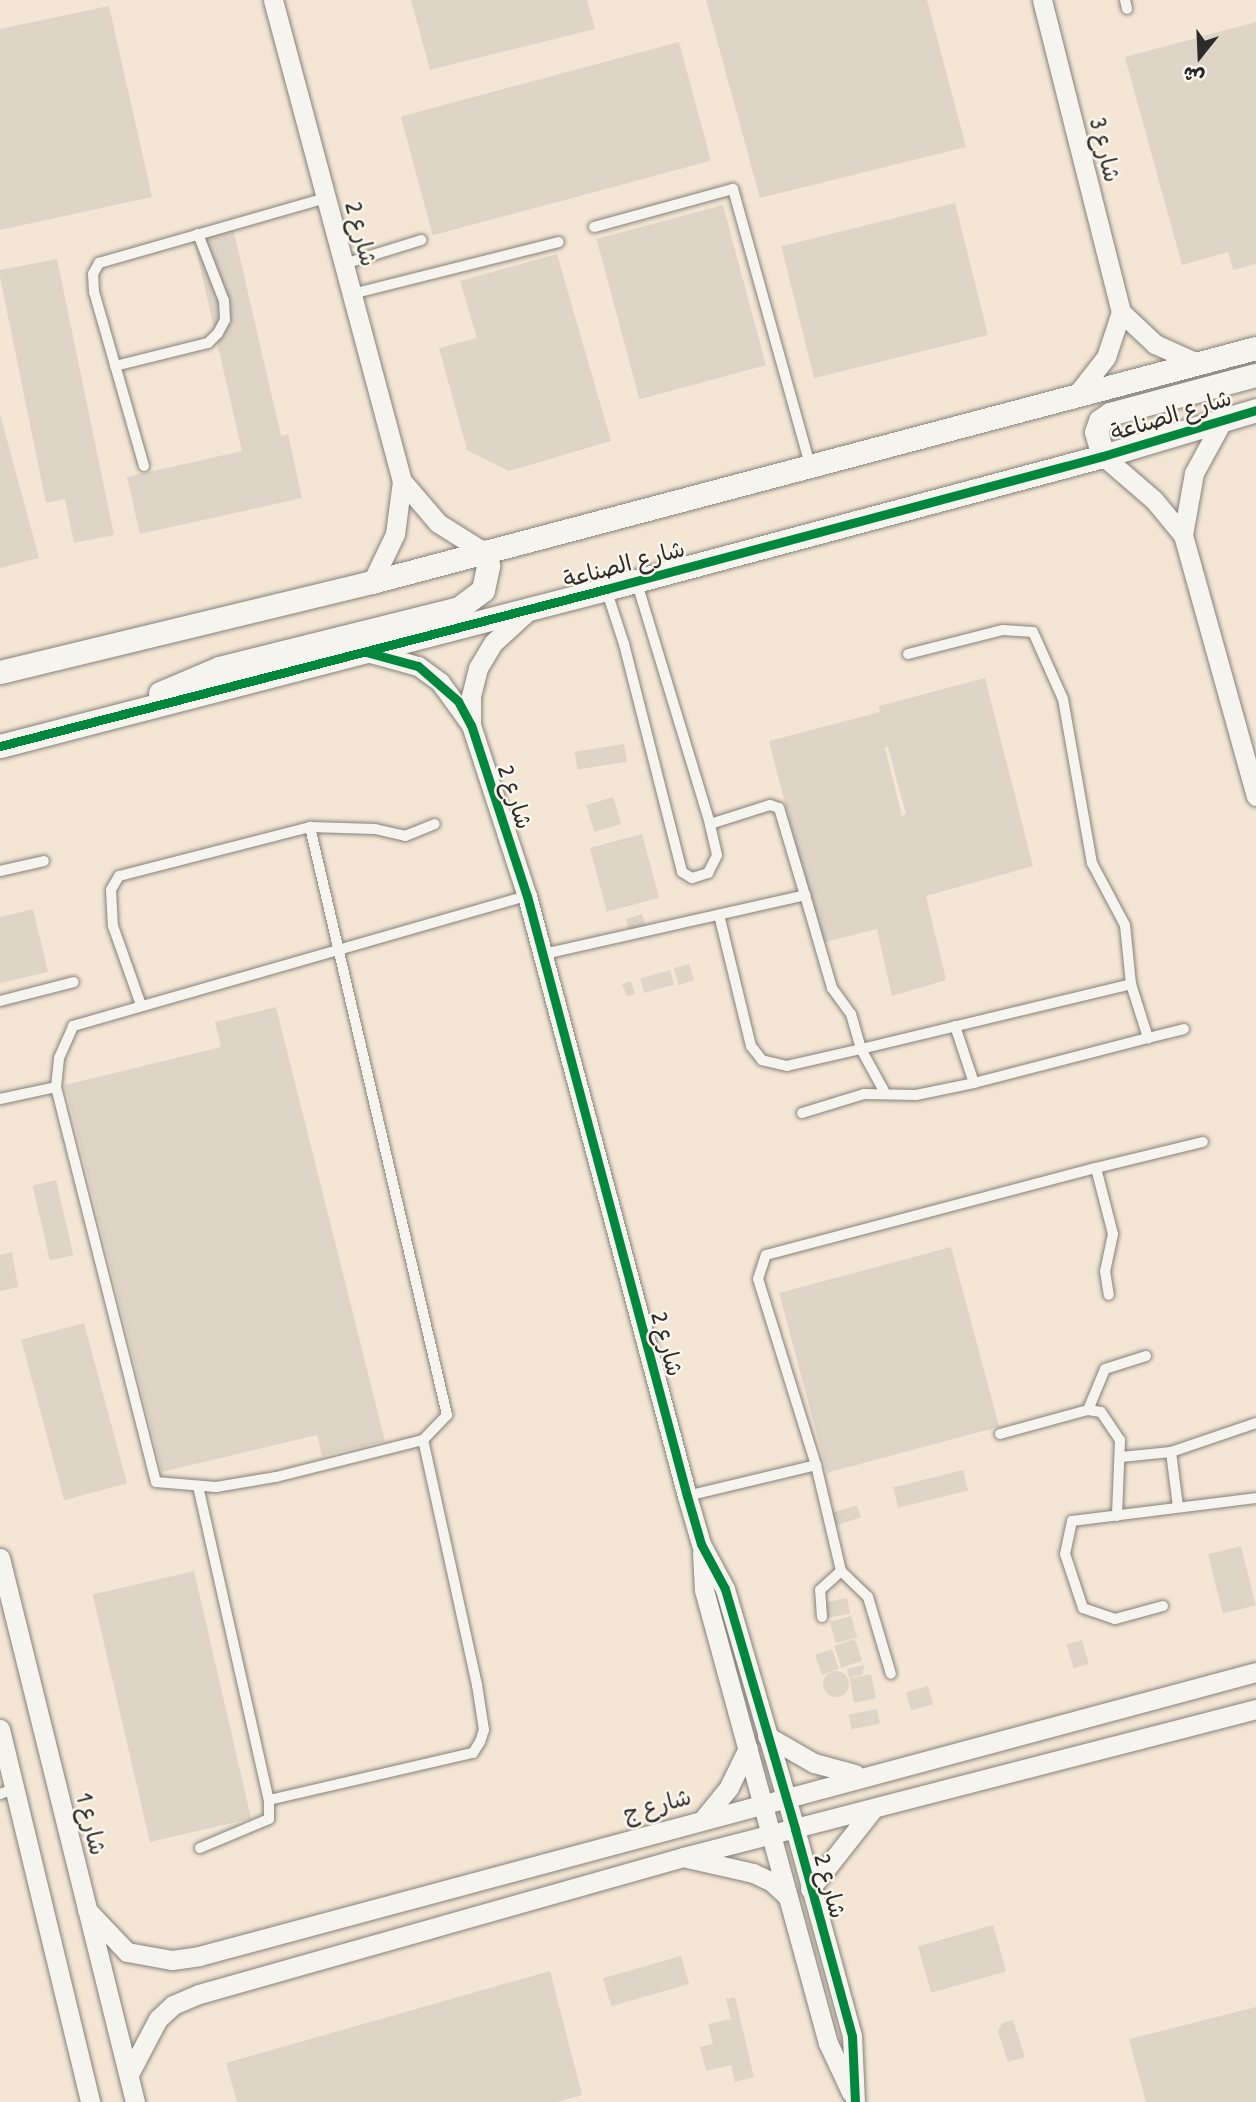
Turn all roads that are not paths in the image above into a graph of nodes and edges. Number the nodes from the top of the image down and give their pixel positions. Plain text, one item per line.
1 (273, 0) edge
2 (1042, 0) edge
3 (326, 198) junction
4 (594, 227) dead end
5 (198, 234) junction
6 (421, 240) dead end
7 (559, 242) dead end
8 (344, 264) junction
9 (352, 295) junction
10 (1121, 312) junction
11 (1256, 348) edge
12 (1197, 363) junction
13 (114, 366) junction
14 (1256, 375) edge
15 (1077, 394) junction
16 (1256, 410) edge
17 (1224, 418) junction
18 (1103, 456) junction
19 (144, 466) dead end
20 (810, 466) junction
21 (402, 481) junction
22 (1182, 534) junction
23 (484, 552) junction
24 (636, 580) junction
25 (372, 582) junction
26 (606, 589) junction
27 (530, 608) junction
28 (366, 652) junction
29 (908, 654) dead end
30 (0, 673) edge
31 (120, 715) junction
32 (471, 725) junction
33 (0, 746) edge
34 (1256, 796) edge
35 (435, 824) dead end
36 (710, 824) junction
37 (310, 827) junction
38 (44, 861) dead end
39 (0, 871) edge
40 (805, 895) junction
41 (527, 896) junction
42 (719, 915) junction
43 (341, 946) junction
44 (544, 954) junction
45 (74, 982) dead end
46 (1130, 984) junction
47 (0, 1001) edge
48 (142, 1005) junction
49 (955, 1026) junction
50 (1184, 1029) dead end
51 (1148, 1038) junction
52 (861, 1049) junction
53 (974, 1083) junction
54 (56, 1087) junction
55 (884, 1091) junction
56 (0, 1099) edge
57 (802, 1113) dead end
58 (1203, 1142) dead end
59 (1096, 1168) junction
60 (1109, 1295) dead end
61 (1146, 1356) dead end
62 (1088, 1410) junction
63 (1256, 1423) edge
64 (1000, 1434) dead end
65 (423, 1440) junction
66 (1171, 1452) junction
67 (1121, 1457) junction
68 (816, 1465) junction
69 (198, 1486) junction
70 (687, 1496) junction
71 (1256, 1498) edge
72 (1178, 1507) junction
73 (1117, 1516) junction
74 (701, 1544) junction
75 (0, 1558) edge
76 (841, 1571) junction
77 (1163, 1606) dead end
78 (822, 1617) dead end
79 (1256, 1672) edge
80 (891, 1674) dead end
81 (1256, 1709) edge
82 (0, 1729) edge
83 (767, 1736) junction
84 (747, 1748) junction
85 (863, 1775) junction
86 (7, 1791) edge
87 (784, 1796) junction
88 (269, 1800) junction
89 (762, 1802) junction
90 (873, 1809) junction
91 (705, 1817) junction
92 (795, 1829) junction
93 (773, 1835) junction
94 (201, 1848) dead end
95 (682, 1857) junction
96 (810, 1889) junction
97 (788, 1897) junction
98 (87, 1910) junction
99 (129, 2074) junction
100 (90, 2102) edge
101 (135, 2102) edge
102 (855, 2102) edge

1 - 3 street, شارع 2
2 - 10 street, شارع 3
3 - 5 lane
3 - 8 street, شارع 2
4 - 20 lane
5 - 13 lane
5 - 13 lane
6 - 8 lane
7 - 9 lane
8 - 9 street, شارع 2
9 - 21 street, شارع 2
10 - 12 street
10 - 15 street
11 - 12 street, شارع الصناعة
12 - 15 street, شارع الصناعة
13 - 19 lane
14 - 18 street
15 - 20 street, شارع الصناعة
16 - 17 street, شارع الصناعة
17 - 18 street, شارع الصناعة
17 - 22 street
18 - 22 street
18 - 24 street, شارع الصناعة
20 - 23 street, شارع الصناعة
21 - 23 street, شارع 2
21 - 25 street, شارع 2
22 - 34 street
23 - 25 street, شارع الصناعة
23 - 31 street
24 - 26 street, شارع الصناعة
24 - 36 lane
25 - 30 street, شارع الصناعة
26 - 27 street, شارع الصناعة
26 - 36 lane
27 - 28 street, شارع الصناعة
27 - 32 street, شارع 2
28 - 31 street, شارع الصناعة
28 - 32 street, شارع 2
29 - 46 lane
31 - 33 street, شارع الصناعة
32 - 41 street, شارع 2
35 - 37 lane
36 - 40 lane
37 - 43 lane
37 - 48 lane
38 - 39 lane
40 - 42 lane
40 - 52 lane
41 - 43 lane
41 - 44 street, شارع 2
42 - 44 lane
42 - 52 lane
43 - 48 lane
43 - 65 lane
44 - 70 street, شارع 2
45 - 47 lane
46 - 49 lane
46 - 51 lane
48 - 54 lane
49 - 52 lane
49 - 53 lane
50 - 51 lane
51 - 53 lane
52 - 55 lane
53 - 55 lane
54 - 56 lane
54 - 69 lane
55 - 57 lane
58 - 59 lane
59 - 60 lane
59 - 68 lane
61 - 62 lane
62 - 64 lane
62 - 67 lane
63 - 66 lane
65 - 69 lane
65 - 88 lane
66 - 67 lane
66 - 72 lane
67 - 73 lane
68 - 70 lane
68 - 76 lane
69 - 88 lane
70 - 74 street, شارع 2
71 - 72 lane
72 - 73 lane
73 - 77 lane
74 - 83 street, شارع 2
74 - 84 street, شارع 2
75 - 98 street, شارع 1
76 - 78 lane
76 - 80 lane
79 - 85 street, شارع ج
81 - 90 street
82 - 86 street
83 - 85 street
83 - 87 street, شارع 2
84 - 89 street, شارع 2
84 - 91 street
85 - 87 street, شارع ج
86 - 100 street
87 - 89 street, شارع ج
87 - 92 street, شارع 2
88 - 94 lane
89 - 91 street, شارع ج
89 - 93 street, شارع 2
90 - 92 street
90 - 96 street
91 - 98 street, شارع ج
92 - 93 street
92 - 96 street, شارع 2
93 - 95 street
93 - 97 street, شارع 2
95 - 97 street
95 - 99 street
96 - 102 street, شارع 2
97 - 102 street, شارع 2
98 - 99 street, شارع 1
99 - 101 street, شارع 1

